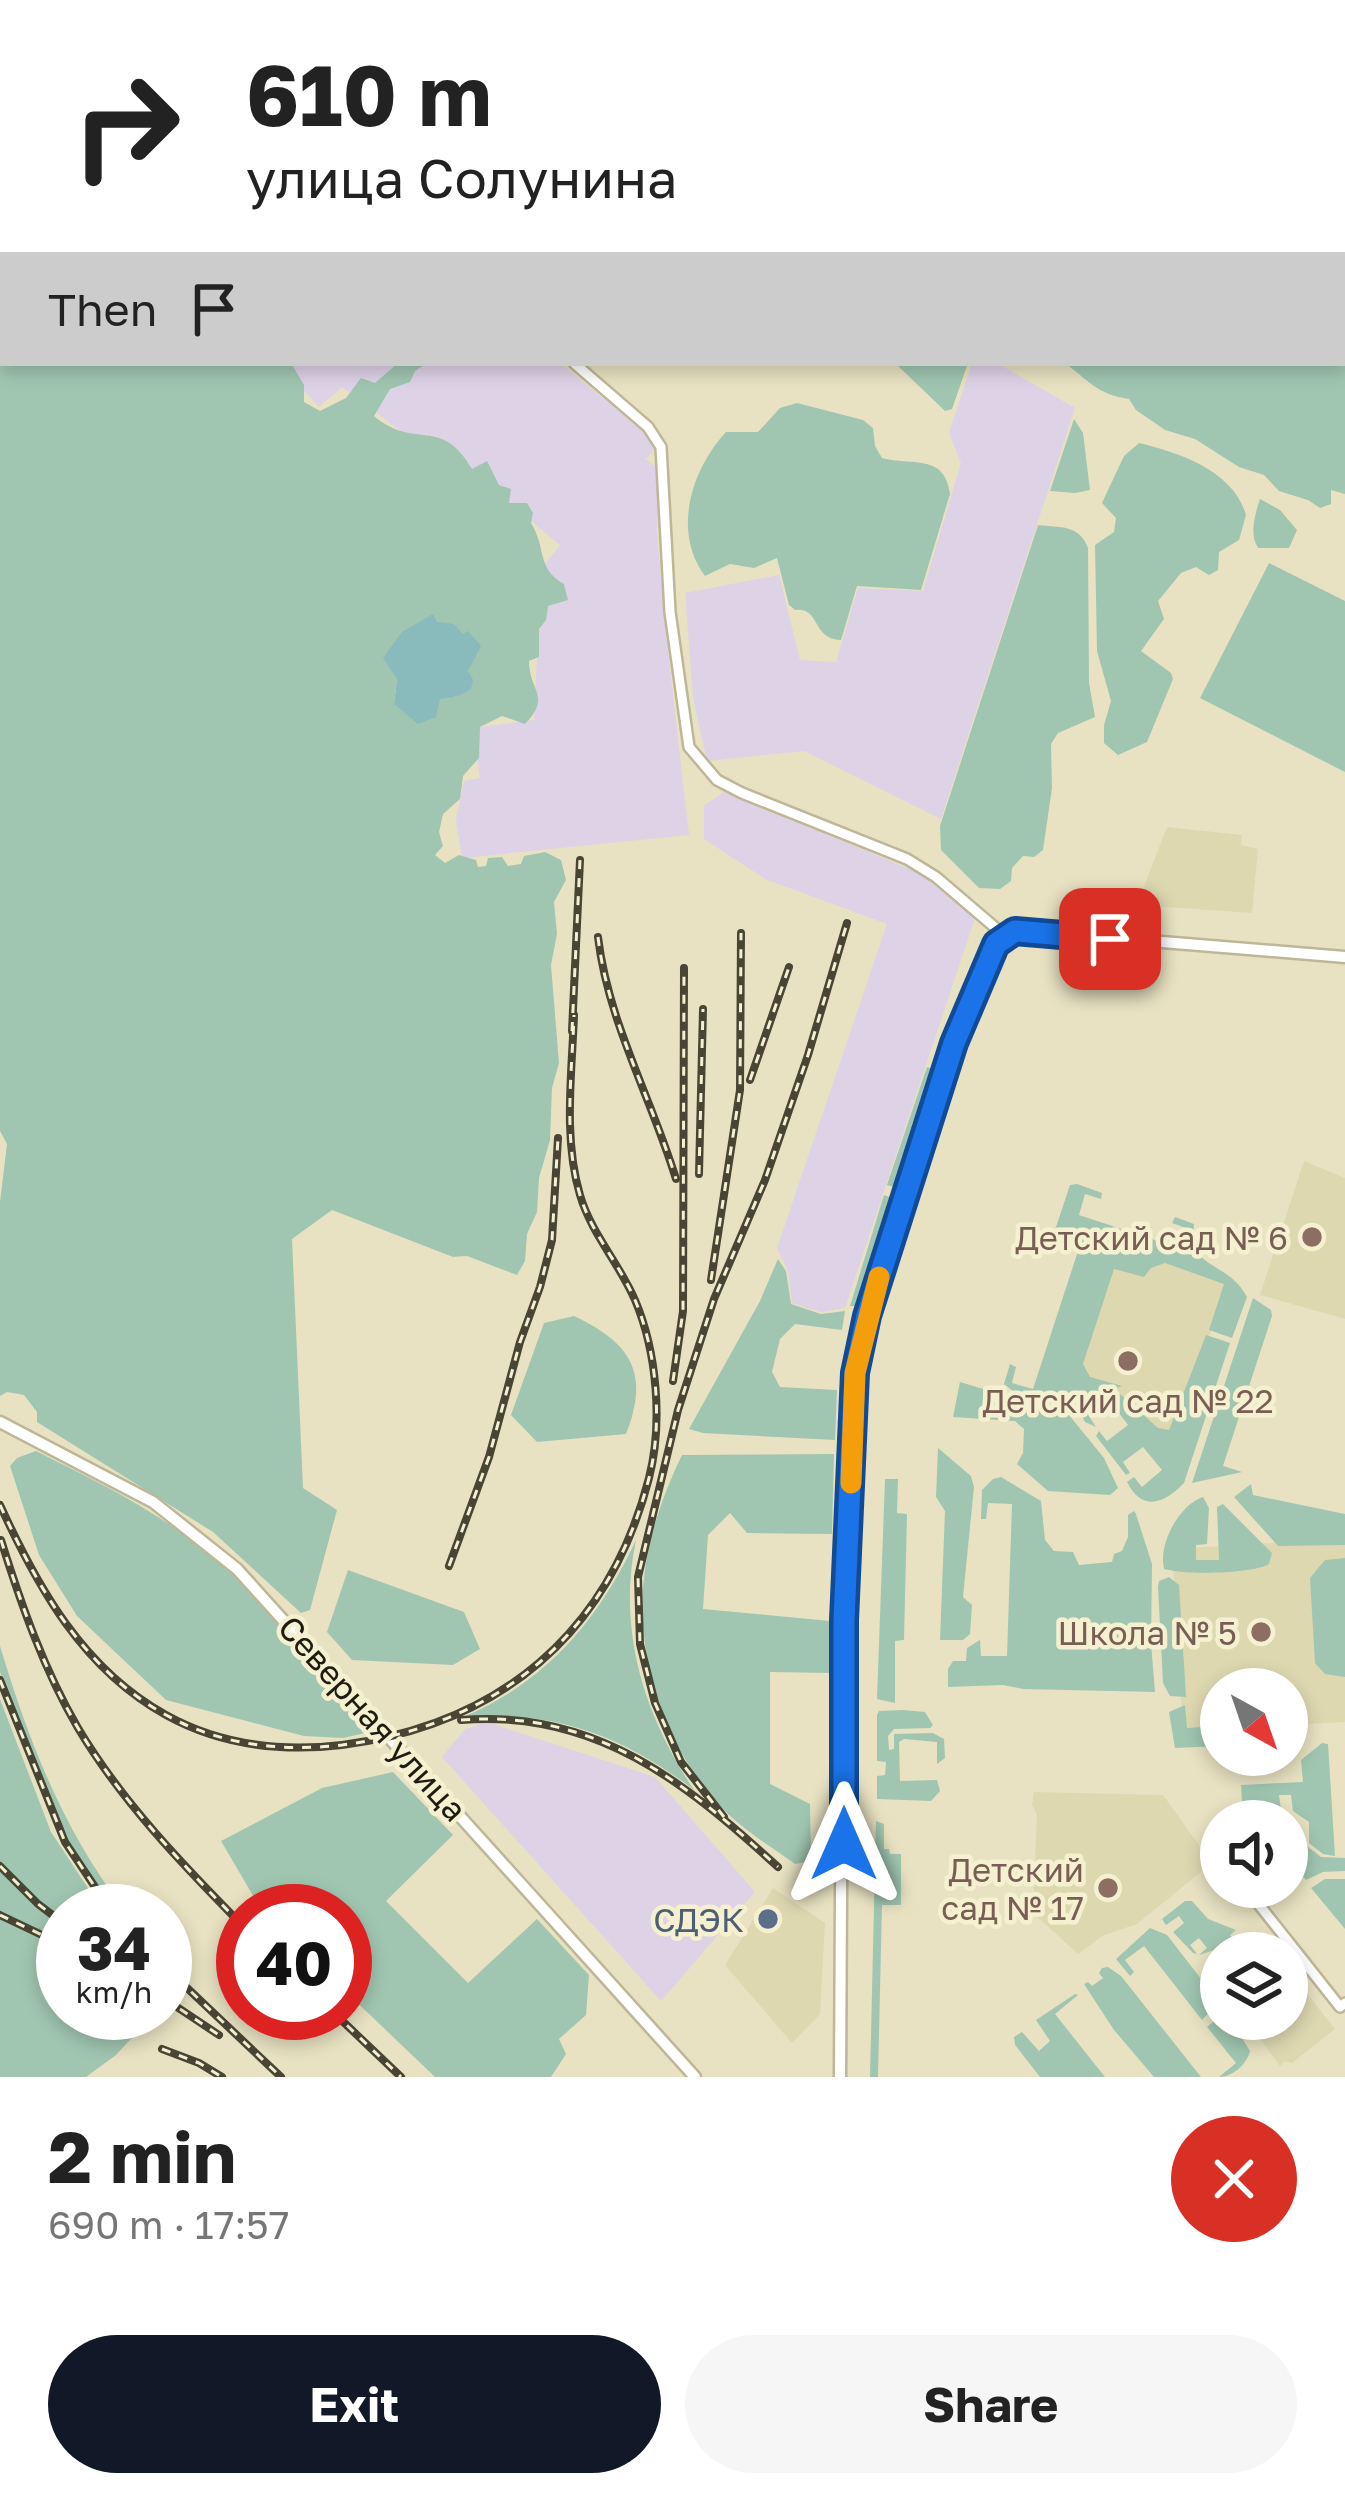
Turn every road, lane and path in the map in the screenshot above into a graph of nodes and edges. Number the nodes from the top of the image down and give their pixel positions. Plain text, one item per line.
1 (577, 366) edge
2 (1005, 936) junction
3 (1345, 957) edge
4 (0, 1422) edge
5 (1262, 1908) edge
6 (1342, 2005) edge
7 (695, 2077) edge
8 (840, 2077) edge

1 - 2 street
2 - 3 street
2 - 8 street
4 - 7 street, Северная улица
5 - 6 street

